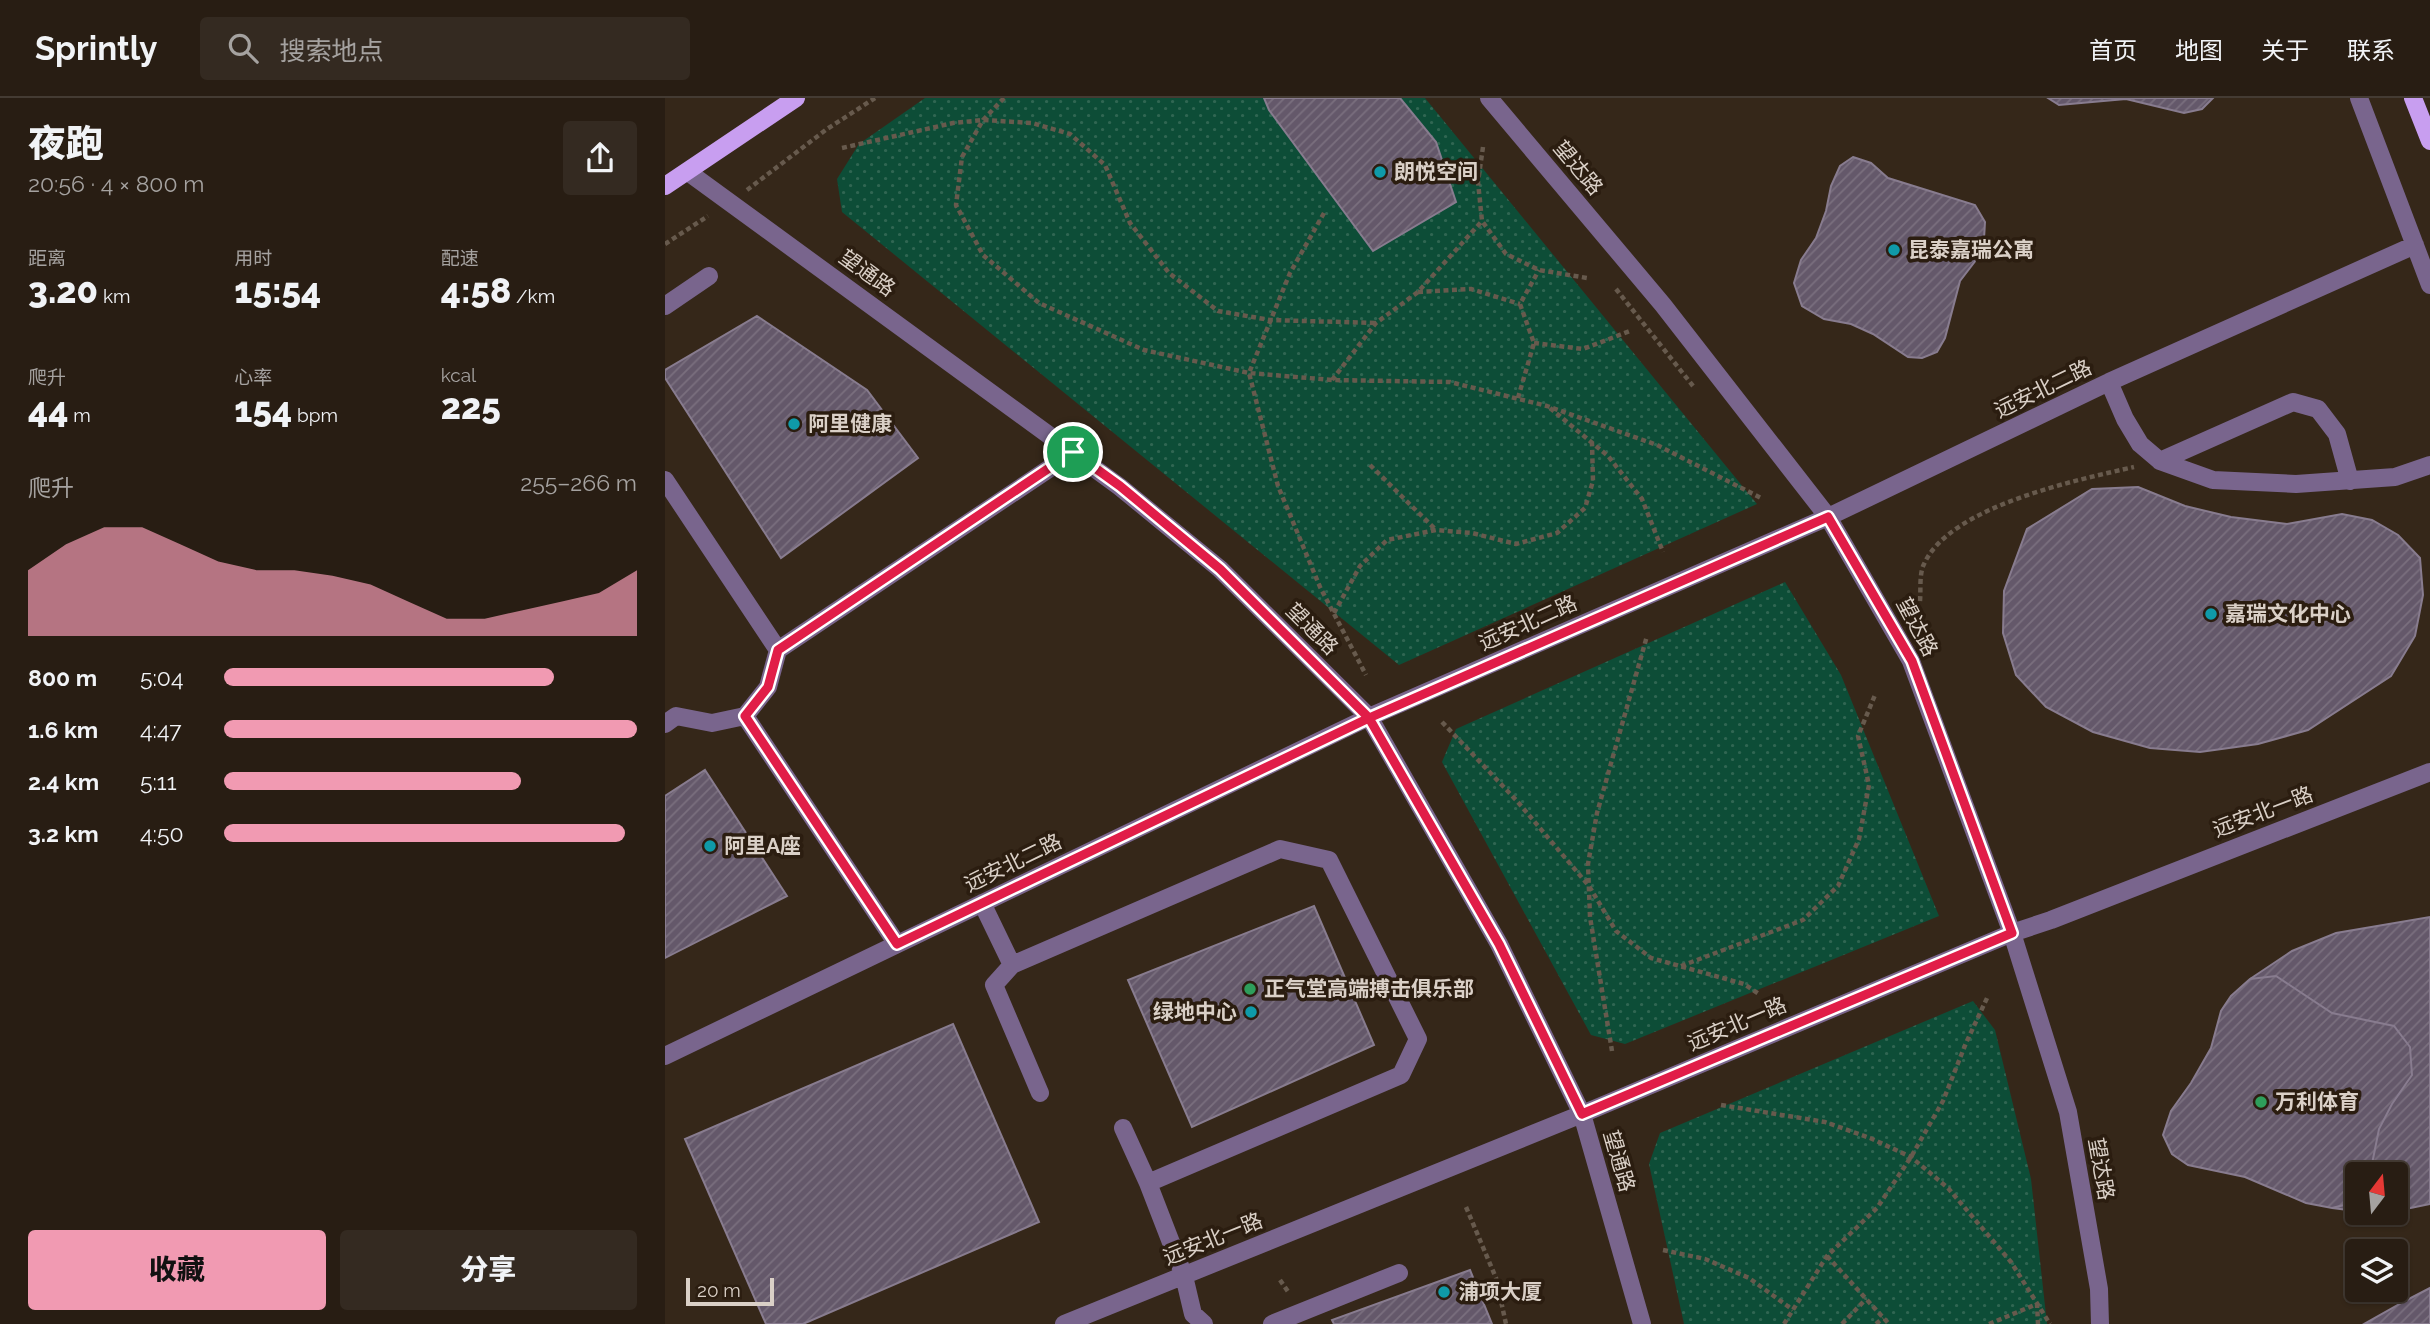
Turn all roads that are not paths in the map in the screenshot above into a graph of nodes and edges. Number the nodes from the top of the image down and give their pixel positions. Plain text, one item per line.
1 (796, 98) edge
2 (1489, 98) edge
3 (2359, 98) edge
4 (2413, 98) edge
5 (2430, 141) edge
6 (688, 172) junction
7 (665, 186) edge
8 (2415, 245) junction
9 (709, 276) dead end
10 (2430, 285) edge
11 (665, 306) edge
12 (2109, 382) junction
13 (1073, 452) junction
14 (2159, 461) junction
15 (2430, 465) edge
16 (665, 480) edge
17 (2350, 481) junction
18 (1828, 517) junction
19 (778, 650) junction
20 (745, 716) junction
21 (1369, 718) junction
22 (665, 724) edge
23 (2430, 772) edge
24 (982, 904) junction
25 (2012, 933) junction
26 (897, 944) junction
27 (1012, 965) junction
28 (665, 1056) edge
29 (1040, 1093) dead end
30 (1582, 1114) junction
31 (1123, 1128) dead end
32 (1147, 1183) junction
33 (1399, 1273) dead end
34 (1184, 1276) junction
35 (1064, 1324) edge
36 (1204, 1324) edge
37 (1272, 1324) edge
38 (1642, 1324) edge
39 (2100, 1324) edge

1 - 6 main road
2 - 18 street, 望达路
3 - 8 street
4 - 5 main road
6 - 7 main road
6 - 13 street, 望通路
8 - 10 street
8 - 12 street, 远安北二路
9 - 11 street
12 - 14 street
12 - 18 street, 远安北二路
13 - 19 street
13 - 21 street, 望通路
14 - 17 street
14 - 17 street
15 - 17 street
16 - 19 street
18 - 21 street, 远安北二路
18 - 25 street, 望达路
19 - 20 street
20 - 22 street
20 - 26 street
21 - 24 street, 远安北二路
21 - 30 street, 望通路
23 - 25 street, 远安北一路
24 - 26 street, 远安北二路
24 - 27 street
25 - 30 street, 远安北一路
25 - 39 street, 望达路
26 - 28 street, 远安北二路
27 - 29 street
27 - 32 street
30 - 34 street, 远安北一路
30 - 38 street, 望通路
31 - 32 street
32 - 34 street
33 - 37 street
34 - 35 street, 远安北一路
34 - 36 street

